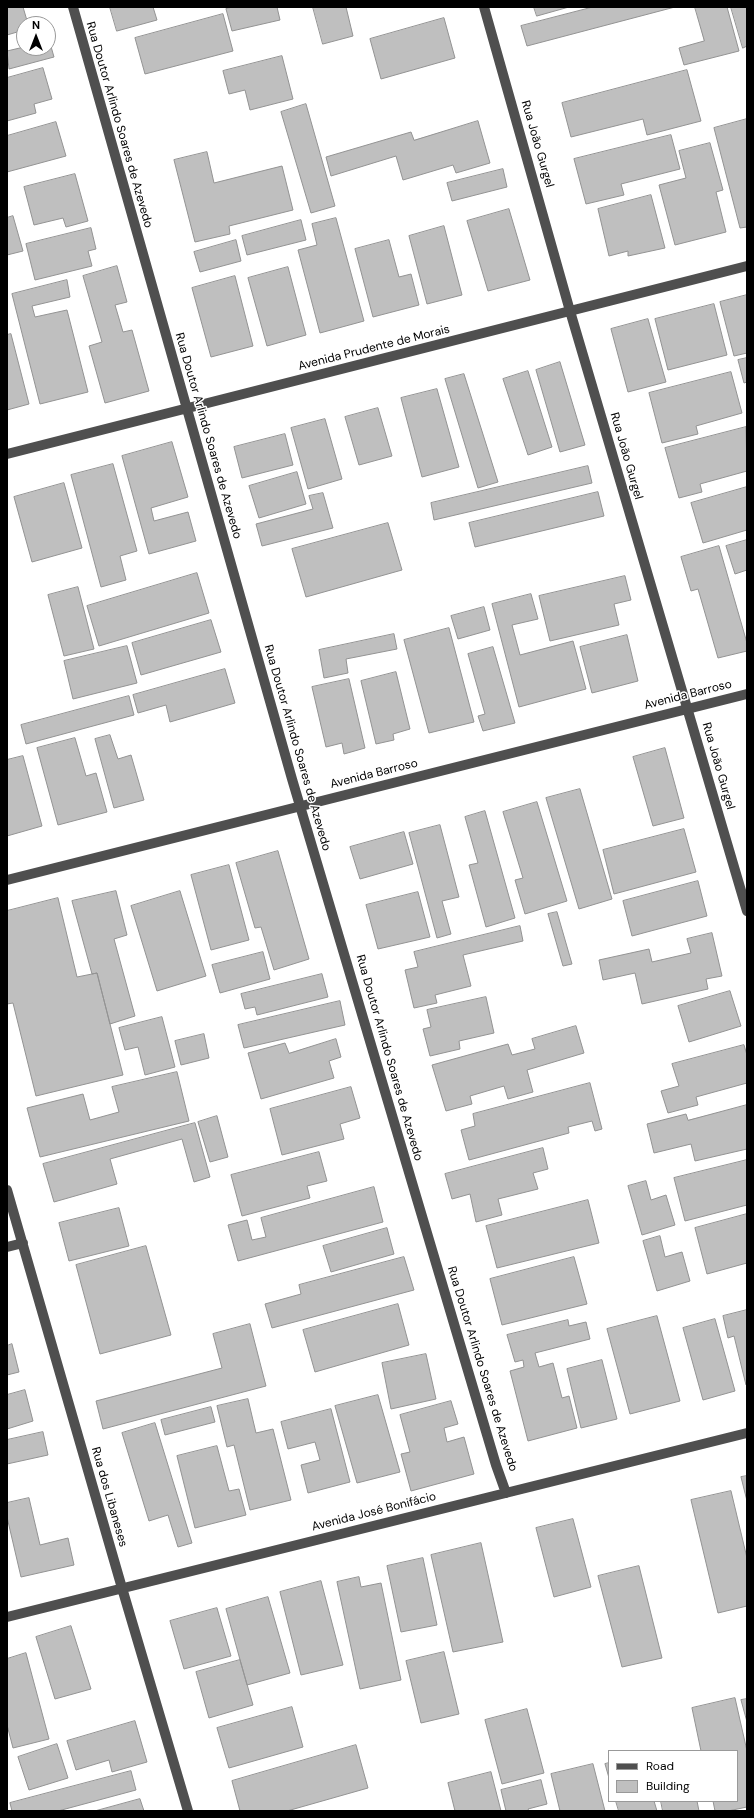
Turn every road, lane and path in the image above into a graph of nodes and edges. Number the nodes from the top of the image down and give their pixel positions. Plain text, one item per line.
1 (73, 7) edge
2 (484, 7) edge
3 (747, 266) edge
4 (570, 311) junction
5 (186, 409) junction
6 (7, 454) edge
7 (747, 694) edge
8 (687, 709) junction
9 (301, 806) junction
10 (7, 880) edge
11 (747, 911) edge
12 (7, 1190) edge
13 (23, 1243) junction
14 (7, 1247) edge
15 (747, 1433) edge
16 (506, 1493) junction
17 (122, 1588) junction
18 (7, 1618) edge
19 (188, 1811) edge

1 - 5 street, Rua Doutor Arlindo Soares de Azevedo
2 - 4 street, Rua João Gurgel
3 - 4 street, Avenida Prudente de Morais
4 - 5 street, Avenida Prudente de Morais
4 - 8 street, Rua João Gurgel
5 - 6 street, Avenida Prudente de Morais
5 - 9 street, Rua Doutor Arlindo Soares de Azevedo
7 - 8 street, Avenida Barroso
8 - 9 street, Avenida Barroso
8 - 11 street, Rua João Gurgel
9 - 10 street, Avenida Barroso
9 - 16 street, Rua Doutor Arlindo Soares de Azevedo
12 - 13 street, Rua dos Libaneses
13 - 14 street
13 - 17 street, Rua dos Libaneses
15 - 16 street, Avenida José Bonifácio
16 - 17 street, Avenida José Bonifácio
17 - 18 street, Avenida José Bonifácio
17 - 19 street, Rua dos Libaneses

